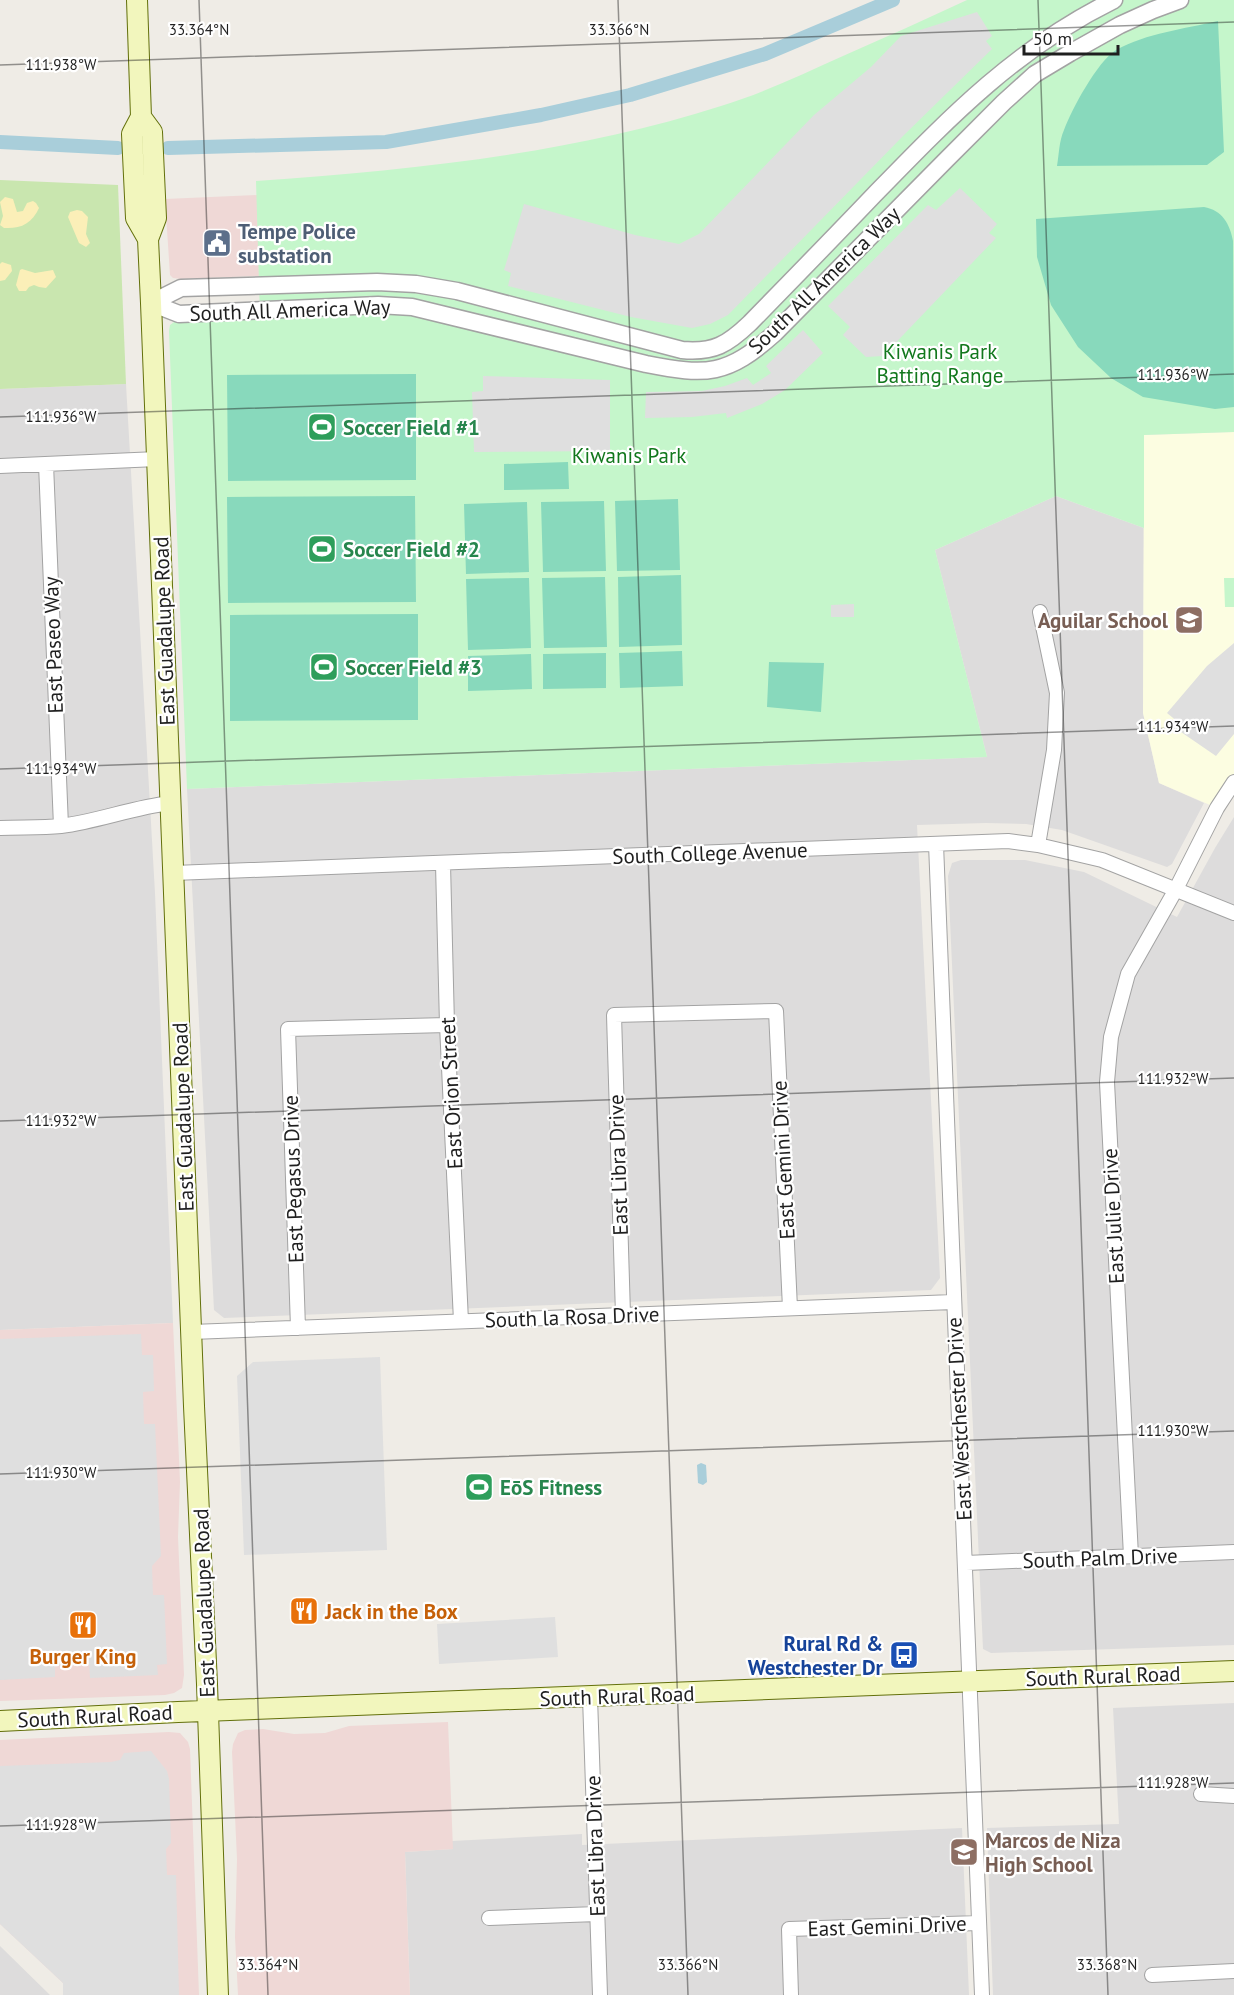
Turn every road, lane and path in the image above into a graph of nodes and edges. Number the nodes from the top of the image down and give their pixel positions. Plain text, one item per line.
1 (137, 0) edge
2 (1114, 0) edge
3 (1180, 0) edge
4 (142, 128) junction
5 (908, 160) junction
6 (926, 180) junction
7 (148, 239) junction
8 (377, 282) junction
9 (244, 286) junction
10 (151, 303) junction
11 (378, 305) junction
12 (245, 311) junction
13 (616, 332) junction
14 (609, 356) junction
15 (157, 459) junction
16 (46, 464) junction
17 (0, 466) edge
18 (1040, 612) dead end
19 (1234, 782) edge
20 (171, 803) junction
21 (61, 826) junction
22 (0, 828) edge
23 (936, 844) junction
24 (1038, 844) junction
25 (443, 864) junction
26 (174, 873) junction
27 (1175, 891) junction
28 (1234, 913) edge
29 (614, 1015) joint
30 (447, 1025) junction
31 (953, 1302) junction
32 (790, 1308) junction
33 (623, 1315) junction
34 (461, 1321) junction
35 (298, 1328) junction
36 (192, 1332) junction
37 (1234, 1552) edge
38 (1131, 1556) junction
39 (966, 1563) junction
40 (1234, 1671) edge
41 (970, 1682) junction
42 (590, 1697) junction
43 (208, 1711) junction
44 (0, 1721) edge
45 (1201, 1794) dead end
46 (1234, 1797) edge
47 (597, 1914) junction
48 (489, 1918) dead end
49 (979, 1923) junction
50 (1234, 1971) edge
51 (1152, 1975) dead end
52 (218, 1995) edge
53 (600, 1995) edge
54 (791, 1995) edge
55 (982, 1995) edge

1 - 4 main road
2 - 5 street, South All America Way
3 - 6 street, South All America Way
4 - 7 main road, East Guadalupe Road
4 - 7 main road, East Guadalupe Road
5 - 6 street
5 - 13 street, South All America Way
6 - 14 street, South All America Way
7 - 10 main road, East Guadalupe Road
8 - 9 street, South All America Way
8 - 11 street
8 - 13 street, South All America Way
9 - 10 street, South All America Way
9 - 12 street
10 - 12 street, South All America Way
10 - 15 main road, East Guadalupe Road
11 - 12 street, South All America Way
11 - 14 street, South All America Way
13 - 14 street
15 - 16 street
15 - 20 main road, East Guadalupe Road
16 - 17 street
16 - 21 street, East Paseo Way
18 - 24 street
19 - 27 street, East Julie Drive
20 - 21 street
20 - 26 main road, East Guadalupe Road
21 - 22 street
23 - 24 street, South College Avenue
23 - 25 street, South College Avenue
23 - 31 street, East Westchester Drive
24 - 27 street, South College Avenue
25 - 26 street, South College Avenue
25 - 30 street, East Orion Street
26 - 36 main road, East Guadalupe Road
27 - 28 street, South College Avenue
27 - 38 street, East Julie Drive
29 - 32 street, East Gemini Drive
29 - 33 street, East Libra Drive
30 - 34 street, East Orion Street
30 - 35 street, East Pegasus Drive
31 - 32 street, South la Rosa Drive
31 - 39 street, East Westchester Drive
32 - 33 street, South la Rosa Drive
33 - 34 street, South la Rosa Drive
34 - 35 street, South la Rosa Drive
35 - 36 street, South la Rosa Drive
36 - 43 main road, East Guadalupe Road
37 - 38 street, South Palm Drive
38 - 39 street, South Palm Drive
39 - 41 street, East Westchester Drive
40 - 41 main road, South Rural Road
41 - 42 main road, South Rural Road
41 - 49 street, East Westchester Drive
42 - 43 main road, South Rural Road
42 - 47 street, East Libra Drive
43 - 44 main road, South Rural Road
43 - 52 main road, East Guadalupe Road
45 - 46 street
47 - 48 street
47 - 53 street, East Libra Drive
49 - 54 street, East Gemini Drive
49 - 55 street, East Westchester Drive
50 - 51 street

